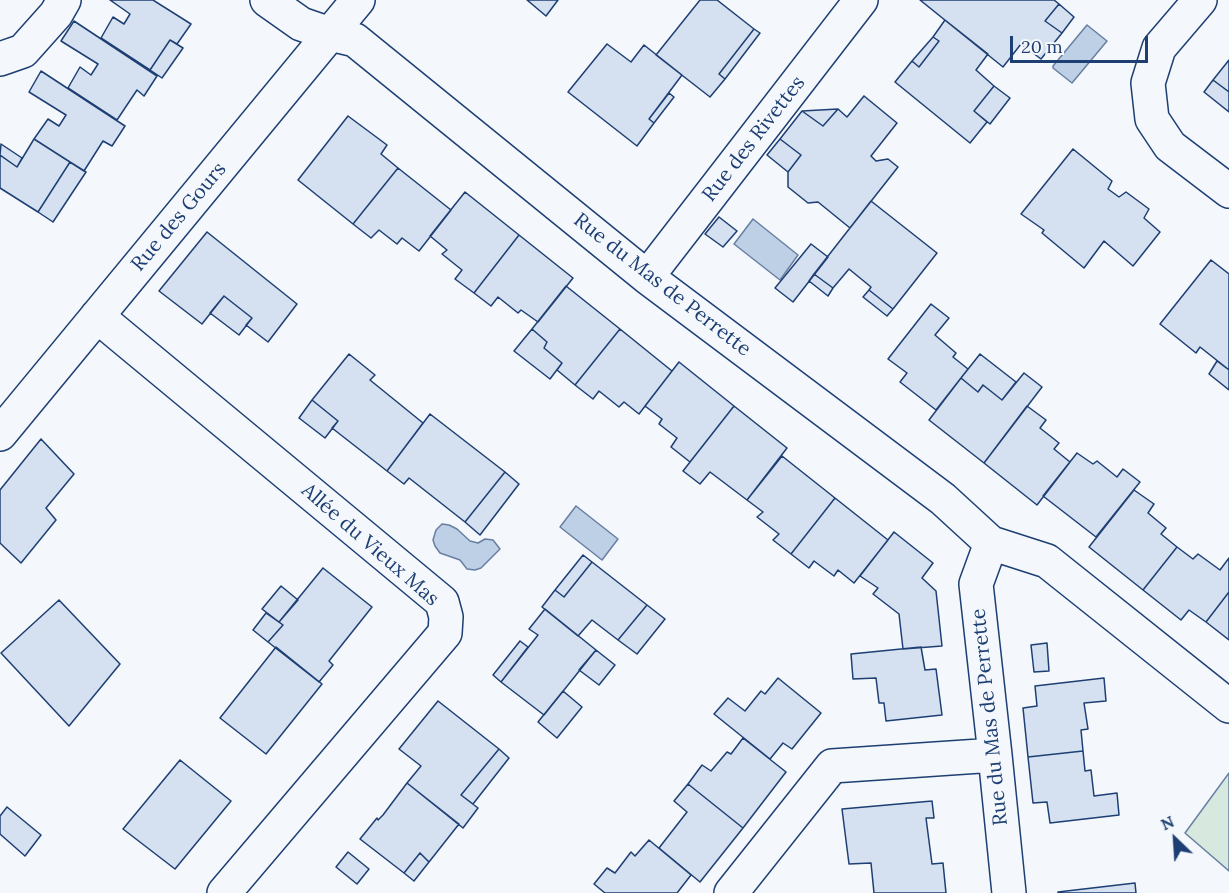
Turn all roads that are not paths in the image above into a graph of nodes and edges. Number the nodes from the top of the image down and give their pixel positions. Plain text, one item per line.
1 (64, 0) edge
2 (267, 0) edge
3 (358, 0) edge
4 (861, 0) edge
5 (1200, 0) edge
6 (330, 34) junction
7 (0, 59) edge
8 (1229, 191) edge
9 (647, 277) junction
10 (97, 316) junction
11 (0, 434) edge
12 (992, 543) junction
13 (1229, 706) edge
14 (995, 754) junction
15 (225, 893) edge
16 (731, 893) edge
17 (1009, 893) edge

1 - 7 street
2 - 6 street, Rue du Mas de Perrette
3 - 6 street, Rue des Gours
4 - 9 street, Rue des Rivettes
5 - 8 street
6 - 9 street, Rue du Mas de Perrette
6 - 10 street, Rue des Gours
9 - 12 street, Rue du Mas de Perrette
10 - 11 street, Rue des Gours
10 - 15 street, Allée du Vieux Mas
12 - 13 street, Rue du Mas de Perrette
12 - 14 street, Rue du Mas de Perrette
14 - 16 street
14 - 17 street, Rue du Mas de Perrette

